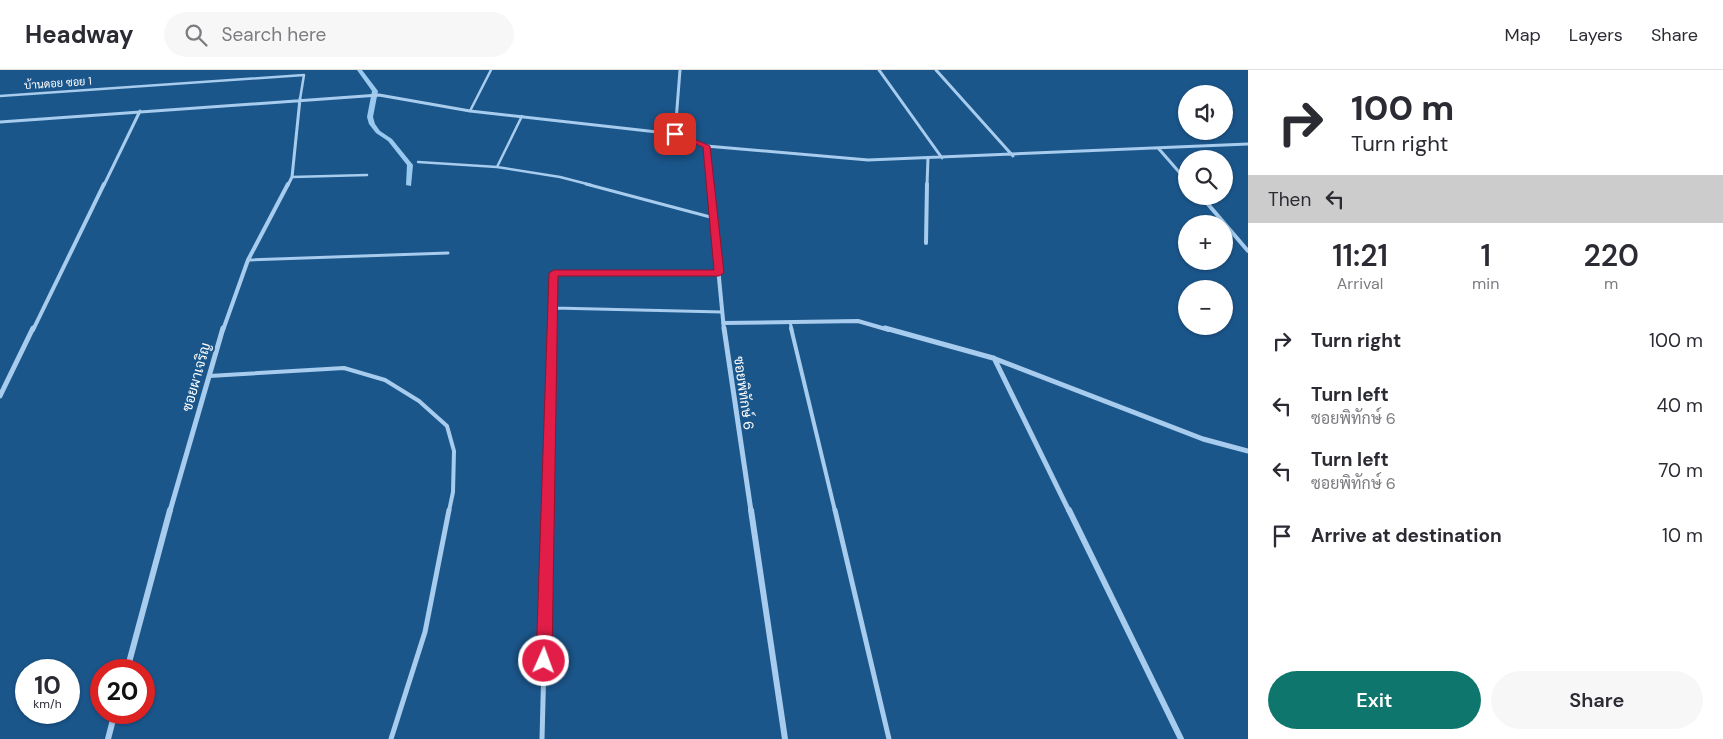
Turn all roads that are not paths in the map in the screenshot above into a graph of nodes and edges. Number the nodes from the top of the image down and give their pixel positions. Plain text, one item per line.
1 (491, 70) edge
2 (680, 70) edge
3 (879, 70) edge
4 (936, 70) edge
5 (0, 96) edge
6 (300, 99) junction
7 (140, 111) junction
8 (470, 111) junction
9 (522, 116) junction
10 (0, 122) edge
11 (675, 134) junction
12 (1248, 144) edge
13 (706, 146) junction
14 (1159, 148) junction
15 (1013, 156) junction
16 (928, 158) junction
17 (942, 158) junction
18 (418, 162) dead end
19 (497, 167) junction
20 (1178, 171) edge
21 (367, 175) dead end
22 (292, 177) junction
23 (1208, 205) edge
24 (714, 218) junction
25 (926, 243) dead end
26 (1248, 251) edge
27 (448, 253) dead end
28 (248, 260) junction
29 (719, 273) junction
30 (554, 308) junction
31 (722, 312) junction
32 (790, 322) junction
33 (722, 323) junction
34 (994, 358) junction
35 (209, 376) junction
36 (0, 396) edge
37 (1248, 451) edge
38 (130, 659) edge
39 (112, 724) edge
40 (108, 739) edge
41 (391, 739) edge
42 (542, 739) edge
43 (785, 739) edge
44 (889, 739) edge
45 (1181, 739) edge

1 - 8 lane
2 - 11 street
3 - 17 street
4 - 15 street
5 - 6 lane, บ้านดอย ซอย 1
6 - 7 street
6 - 8 street
6 - 22 street, ซอยผาเจริญ
7 - 10 street
7 - 36 street
8 - 9 street
9 - 11 street
9 - 19 lane
11 - 13 street
12 - 14 street
13 - 16 street
13 - 24 street, ซอยพิทักษ์ 6
14 - 15 street
14 - 20 street
15 - 17 street
16 - 17 street
16 - 25 street
18 - 19 lane
19 - 24 lane
21 - 22 lane
22 - 28 street, ซอยผาเจริญ
23 - 26 street
24 - 29 street, ซอยพิทักษ์ 6
27 - 28 lane
28 - 35 street, ซอยผาเจริญ
29 - 30 lane
29 - 31 street, ซอยพิทักษ์ 6
30 - 31 lane
30 - 42 lane
31 - 33 street, ซอยพิทักษ์ 6
32 - 33 street
32 - 34 street
32 - 44 lane
33 - 43 street, ซอยพิทักษ์ 6
34 - 37 street
34 - 45 street
35 - 38 street, ซอยผาเจริญ
35 - 41 lane
39 - 40 street

